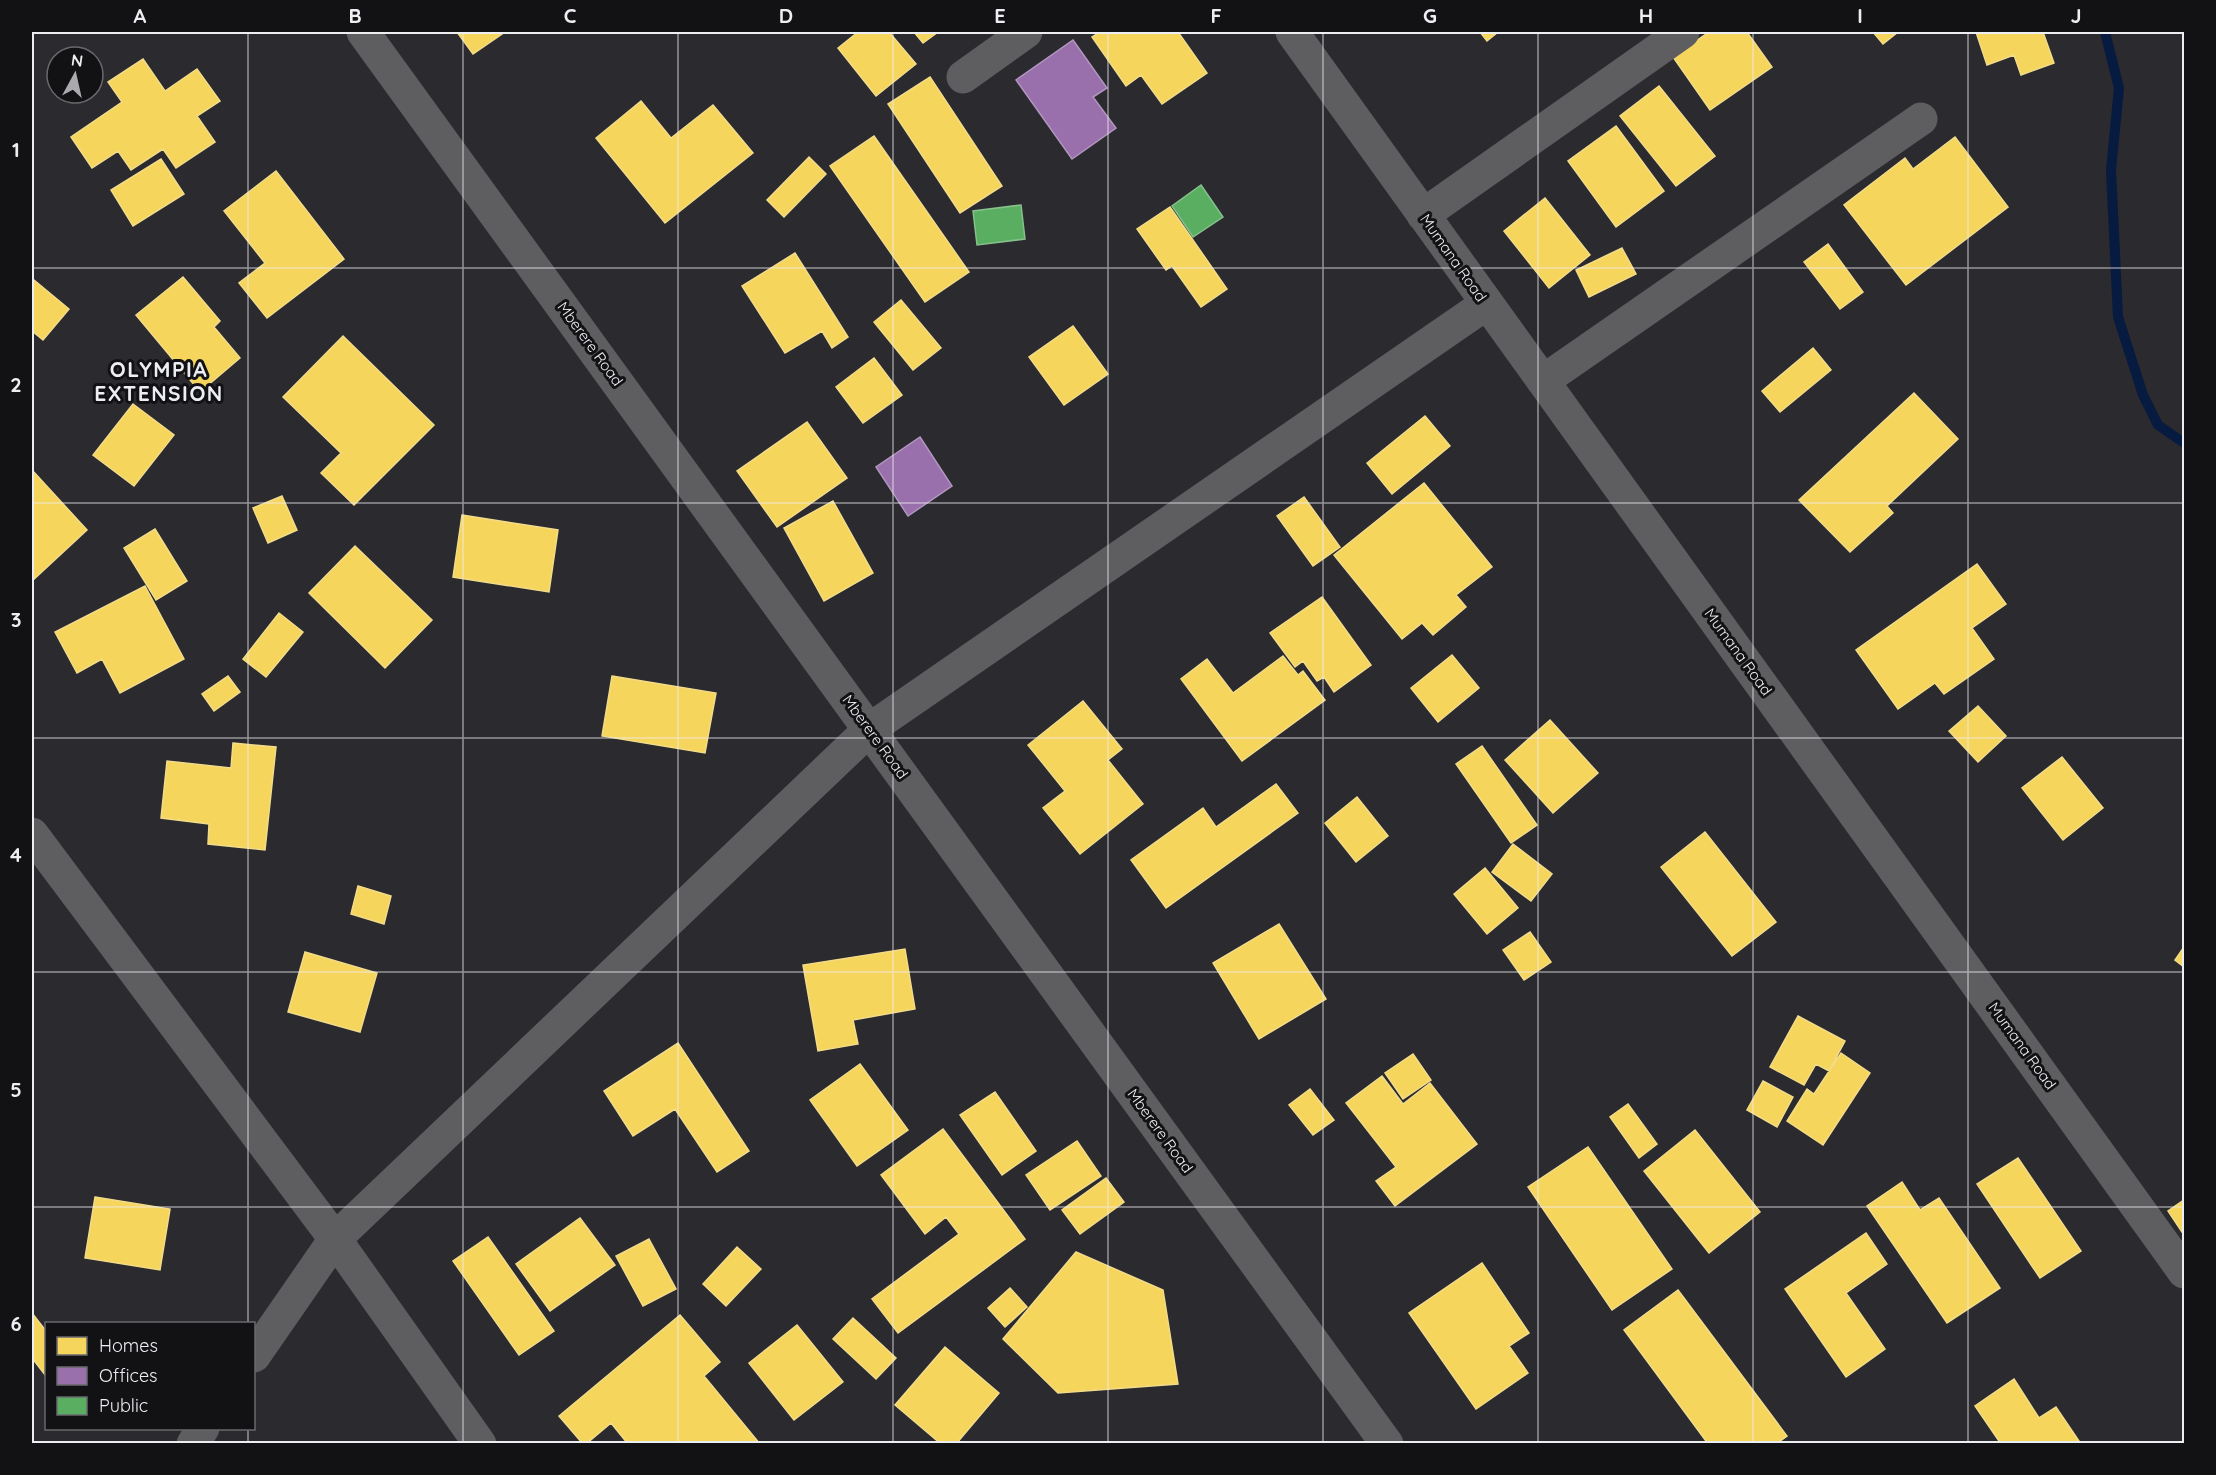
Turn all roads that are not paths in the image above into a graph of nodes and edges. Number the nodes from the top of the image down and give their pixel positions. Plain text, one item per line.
1 (363, 32) edge
2 (1026, 32) edge
3 (1292, 32) edge
4 (1683, 32) edge
5 (963, 77) dead end
6 (1922, 119) dead end
7 (1423, 215) junction
8 (1486, 304) junction
9 (1543, 381) junction
10 (870, 729) junction
11 (32, 834) edge
12 (335, 1239) junction
13 (2184, 1272) edge
14 (255, 1355) edge
15 (202, 1430) edge
16 (193, 1443) edge
17 (480, 1443) edge
18 (1387, 1443) edge

1 - 10 street, Mberere Road
2 - 5 street
3 - 7 street, Mumana Road
4 - 7 street
6 - 9 street
7 - 8 street, Mumana Road
8 - 9 street, Mumana Road
8 - 10 street
9 - 13 street, Mumana Road
10 - 12 street
10 - 18 street, Mberere Road
11 - 12 street
12 - 14 street
12 - 17 street
15 - 16 street

